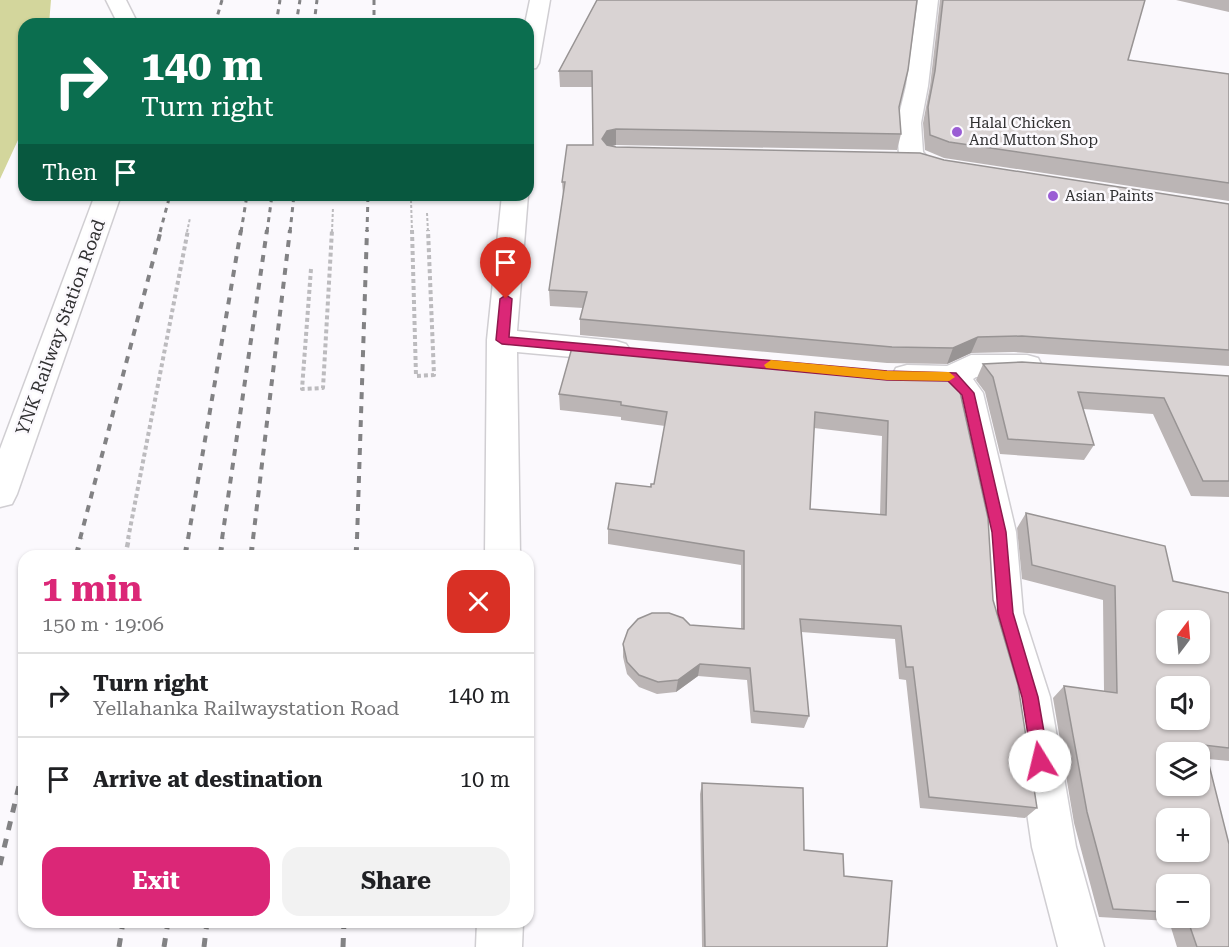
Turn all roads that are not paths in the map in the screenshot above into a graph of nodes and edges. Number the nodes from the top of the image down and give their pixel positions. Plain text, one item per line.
1 (116, 0) edge
2 (540, 0) edge
3 (928, 0) edge
4 (125, 18) edge
5 (534, 32) edge
6 (884, 159) edge
7 (106, 201) edge
8 (514, 201) edge
9 (502, 340) junction
10 (642, 353) edge
11 (1050, 368) edge
12 (876, 375) edge
13 (952, 377) junction
14 (0, 494) edge
15 (502, 550) edge
16 (500, 928) edge
17 (499, 947) edge
18 (1081, 947) edge

1 - 4 street
2 - 5 street
3 - 6 street
7 - 14 street, YNK Railway Station Road
8 - 9 street
9 - 10 street
9 - 15 street
11 - 13 street
12 - 13 street
13 - 18 street
16 - 17 street

